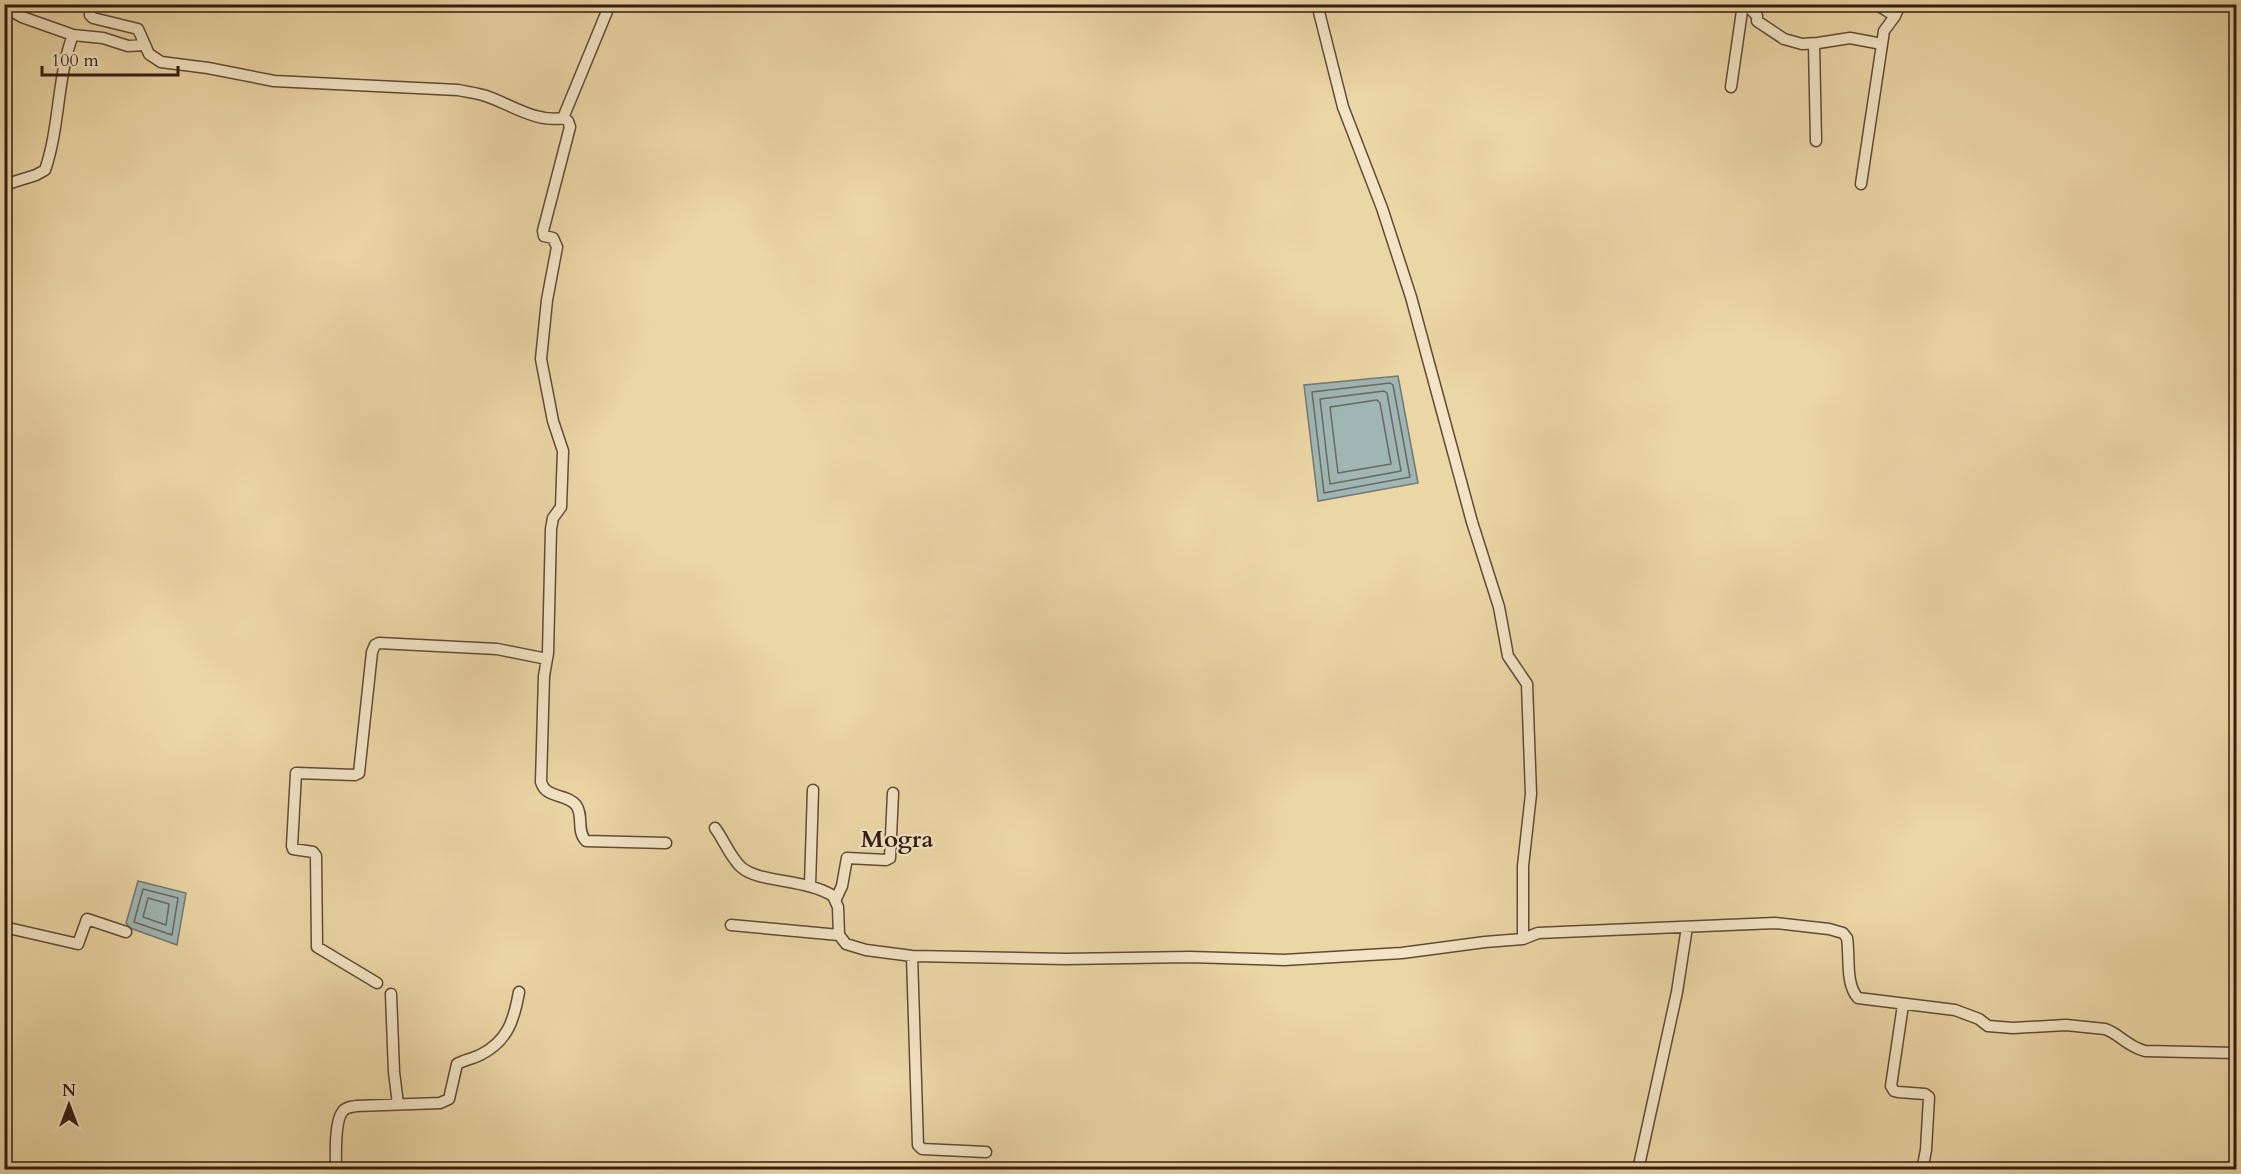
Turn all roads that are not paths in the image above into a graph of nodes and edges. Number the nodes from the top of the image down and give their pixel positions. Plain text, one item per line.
1 (12, 4) edge
2 (90, 4) edge
3 (610, 4) edge
4 (1317, 4) edge
5 (1744, 4) edge
6 (1876, 4) edge
7 (1900, 4) edge
8 (1895, 16) junction
9 (73, 36) junction
10 (1814, 44) junction
11 (1882, 44) junction
12 (145, 45) junction
13 (1731, 87) dead end
14 (563, 118) junction
15 (1816, 141) dead end
16 (1861, 184) dead end
17 (4, 185) edge
18 (547, 659) junction
19 (813, 790) dead end
20 (893, 794) dead end
21 (715, 828) dead end
22 (666, 843) dead end
23 (810, 885) junction
24 (836, 899) junction
25 (731, 926) dead end
26 (4, 927) edge
27 (1687, 927) junction
28 (126, 932) dead end
29 (839, 935) junction
30 (1523, 939) junction
31 (912, 956) junction
32 (377, 983) dead end
33 (519, 992) dead end
34 (392, 994) dead end
35 (1904, 1005) junction
36 (2236, 1053) edge
37 (398, 1104) junction
38 (986, 1152) dead end
39 (336, 1170) edge
40 (1638, 1170) edge
41 (1922, 1170) edge

1 - 9 street
2 - 12 street
3 - 14 street
4 - 30 street
5 - 10 street
5 - 13 street
6 - 8 street
7 - 8 street
8 - 11 street
9 - 12 street
9 - 17 street
10 - 11 street
10 - 15 street
11 - 16 street
12 - 14 street
14 - 18 street
18 - 22 street
18 - 32 street
19 - 23 street
20 - 24 street
21 - 23 street
23 - 24 street
24 - 29 street
25 - 29 street
26 - 28 street
27 - 30 street
27 - 35 street
27 - 40 street
29 - 31 street
30 - 31 street
31 - 38 street
33 - 37 street
34 - 37 street
35 - 36 street
35 - 41 street
37 - 39 street

